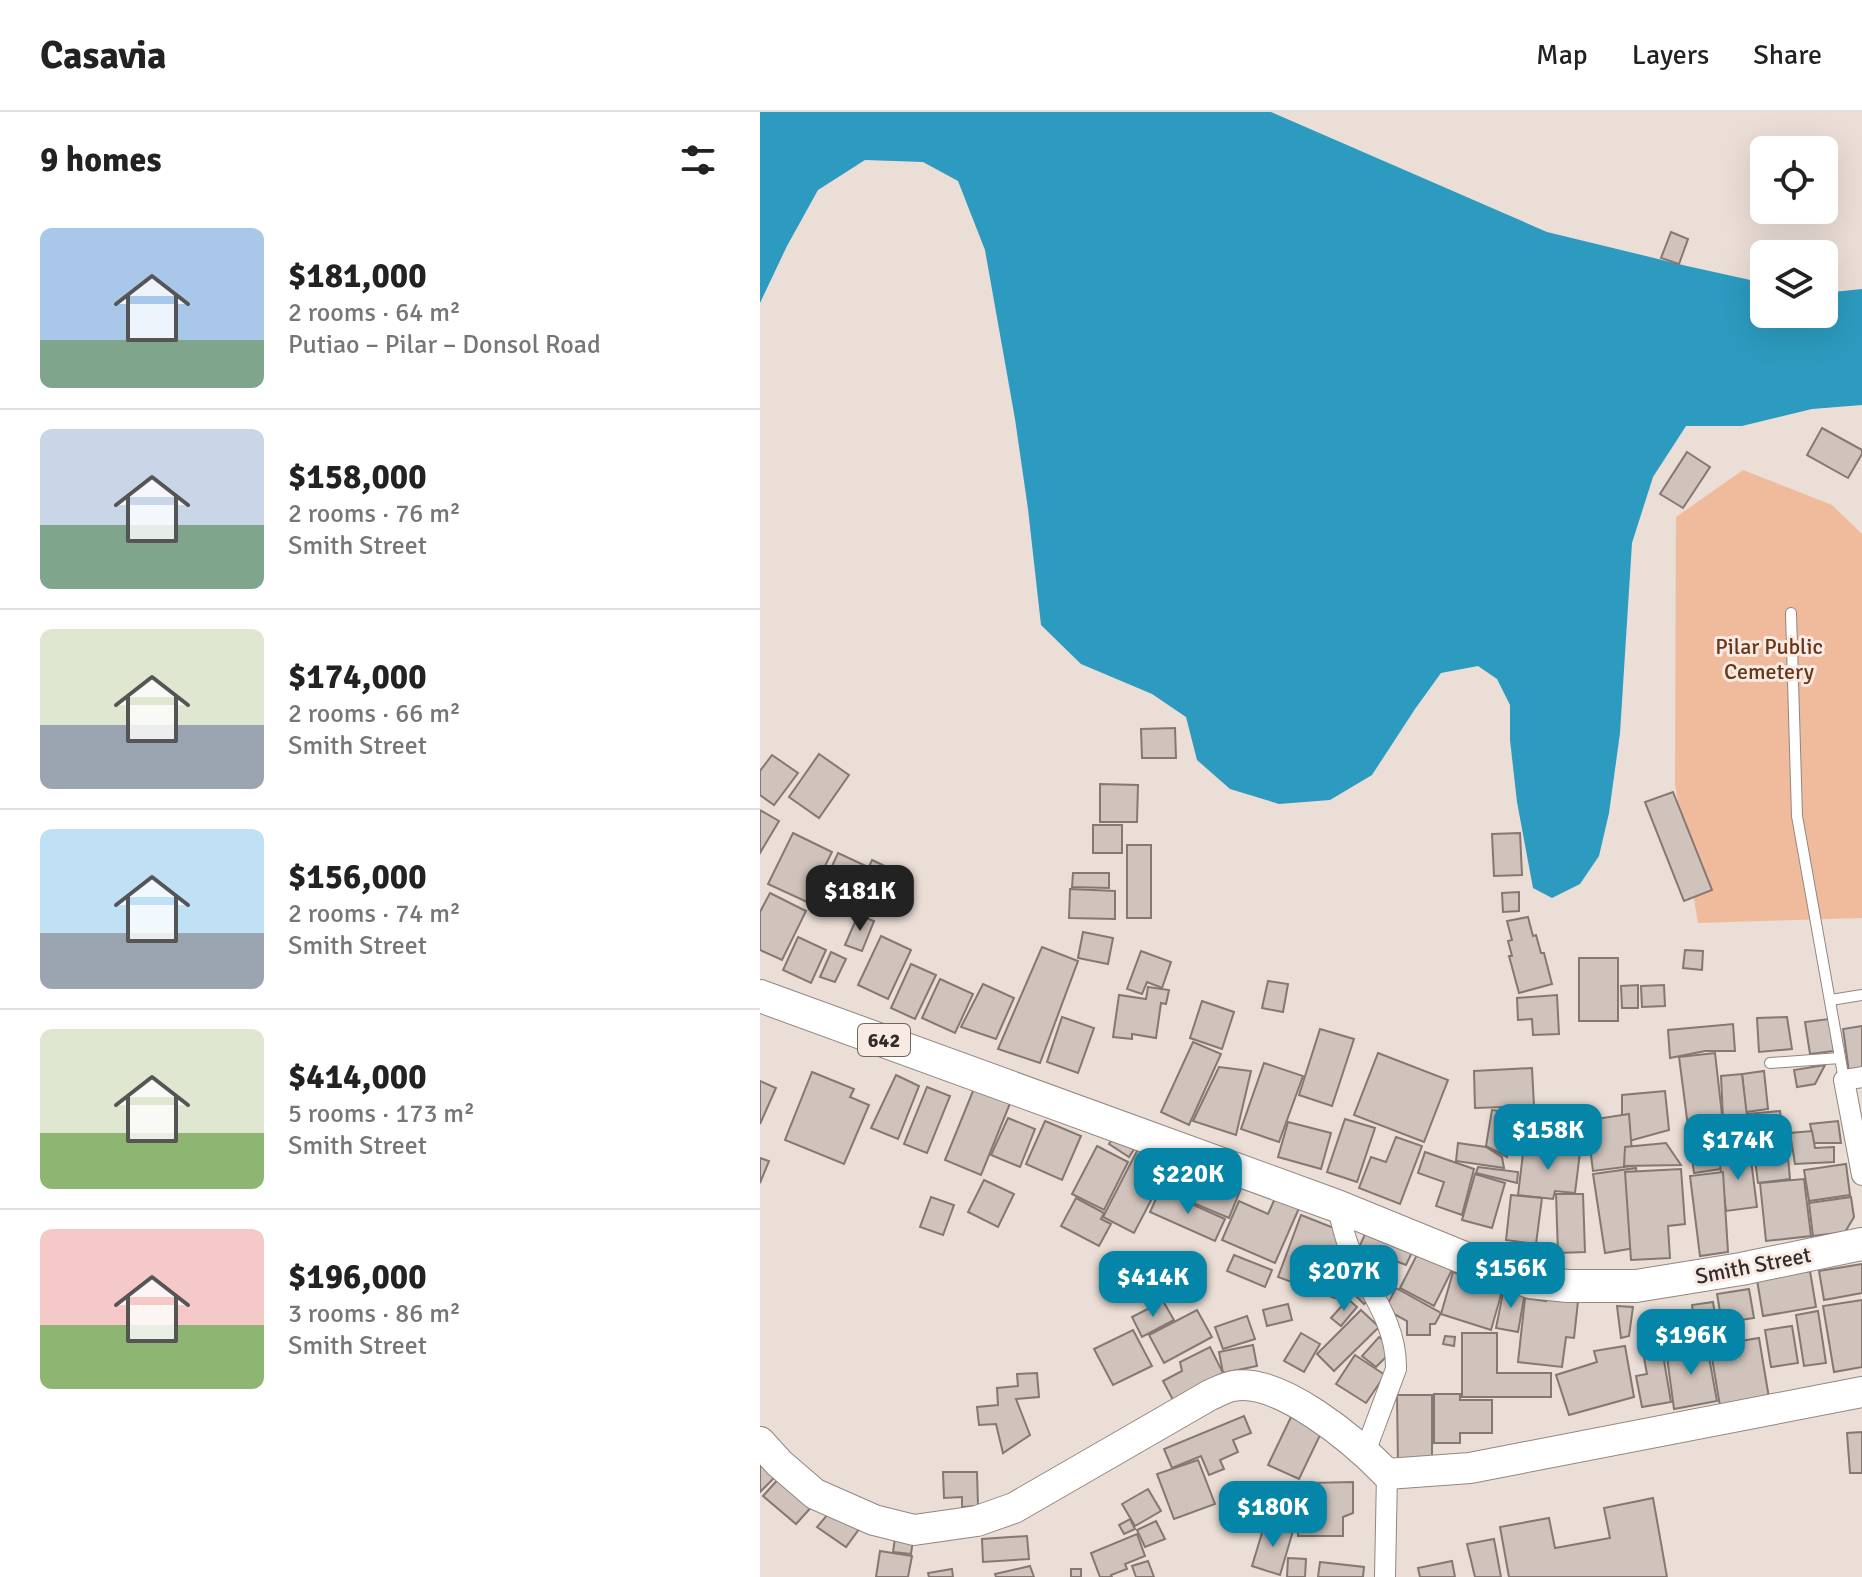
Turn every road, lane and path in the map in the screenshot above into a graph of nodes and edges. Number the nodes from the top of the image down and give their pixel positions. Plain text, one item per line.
1 (1791, 613) dead end
2 (1862, 995) edge
3 (760, 996) edge
4 (1831, 1000) junction
5 (1840, 1058) junction
6 (1770, 1063) dead end
7 (1853, 1078) edge
8 (1862, 1175) edge
9 (1337, 1206) junction
10 (1862, 1244) edge
11 (1862, 1392) edge
12 (760, 1442) edge
13 (1365, 1452) junction
14 (1387, 1474) junction
15 (1385, 1577) edge

1 - 4 lane
2 - 4 lane
3 - 9 main road, Smith Street / 642
4 - 5 lane
5 - 6 lane
5 - 7 lane
7 - 8 street
9 - 10 main road, Smith Street / 642
9 - 13 street
11 - 14 main road
12 - 13 main road
13 - 14 main road
14 - 15 street

